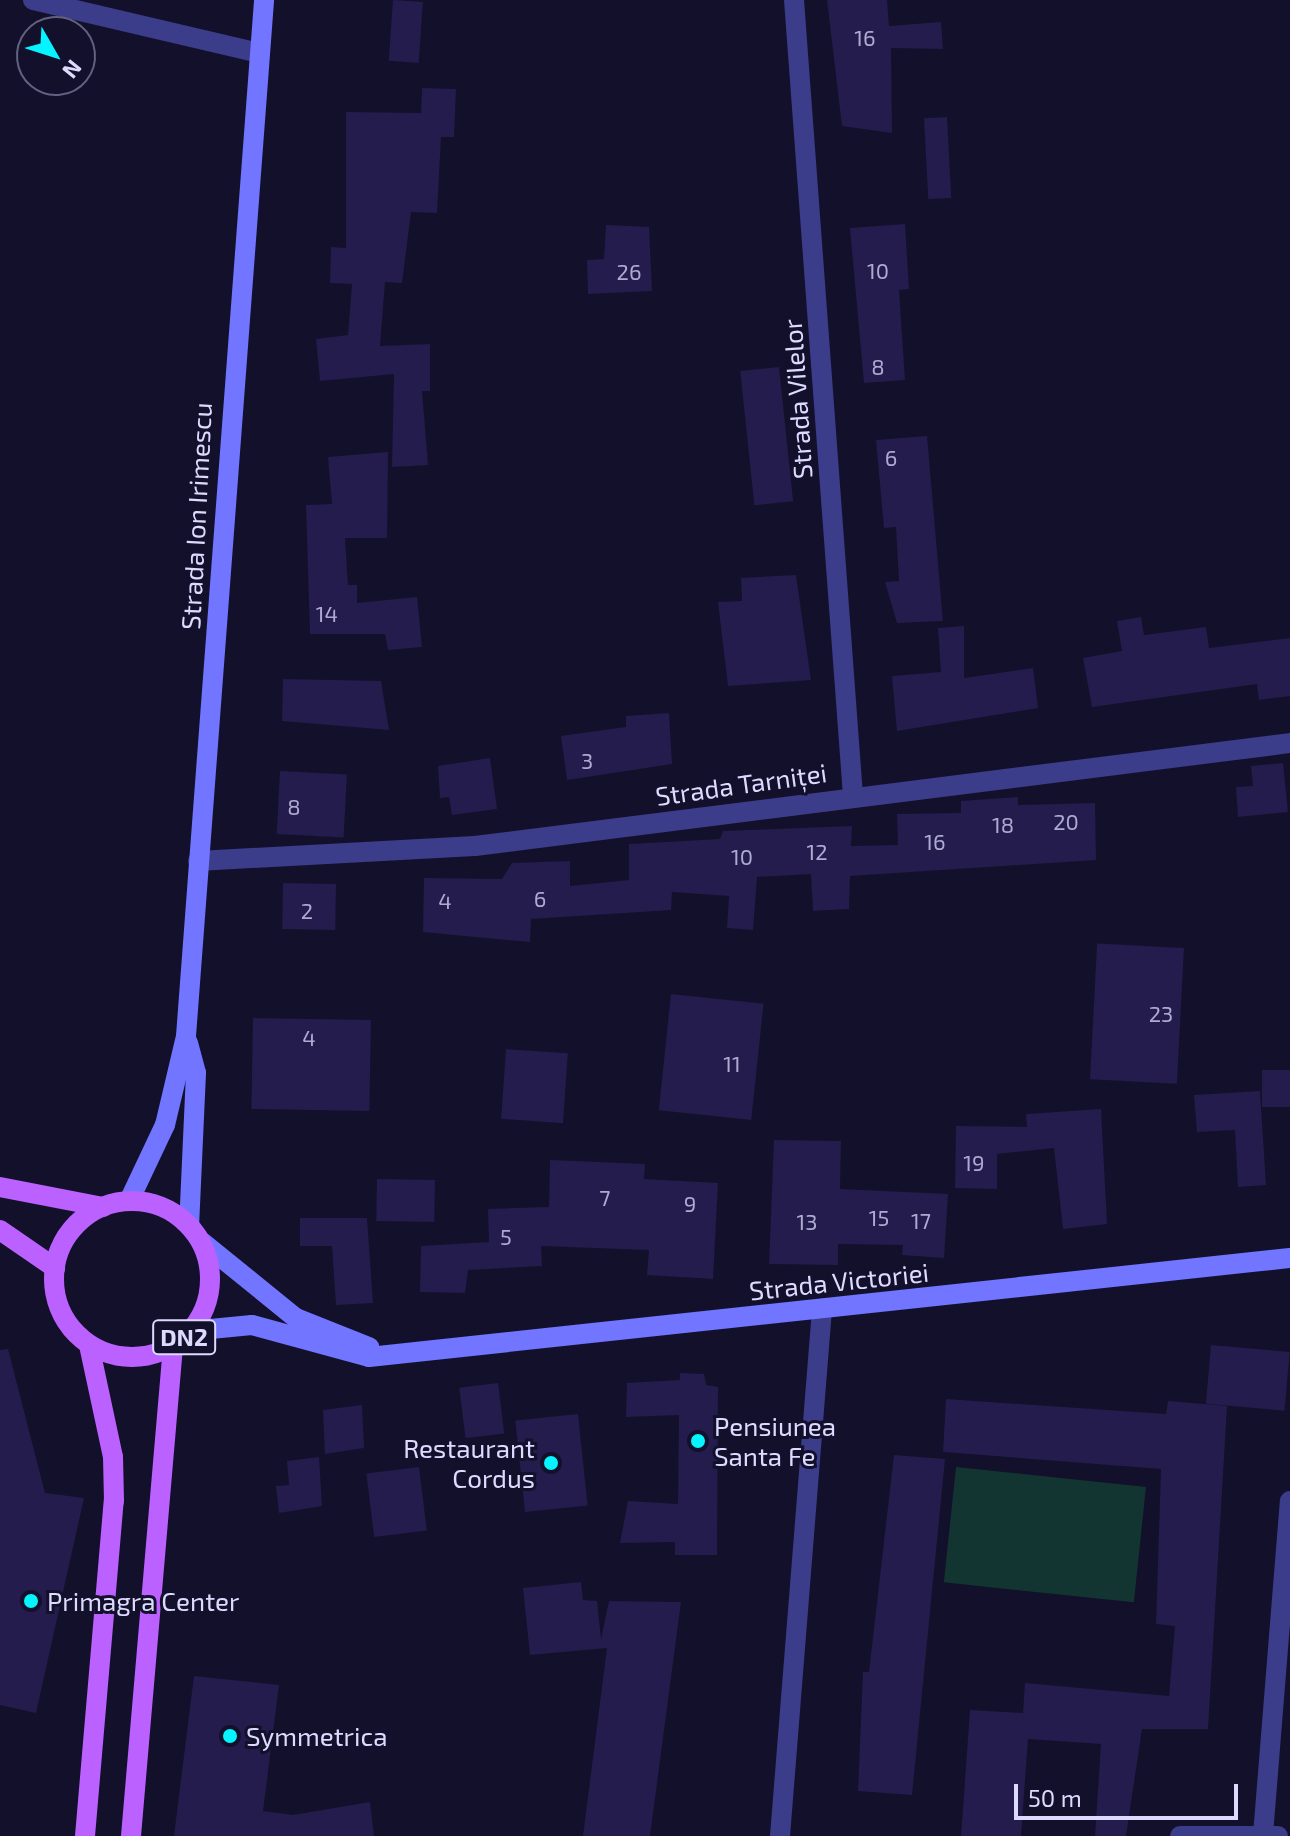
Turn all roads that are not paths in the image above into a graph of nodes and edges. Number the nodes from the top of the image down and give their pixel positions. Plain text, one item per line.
1 (33, 0) edge
2 (264, 0) edge
3 (794, 0) edge
4 (259, 53) junction
5 (1290, 743) edge
6 (853, 795) junction
7 (198, 861) junction
8 (186, 1036) junction
9 (0, 1187) edge
10 (129, 1201) junction
11 (103, 1207) junction
12 (189, 1225) junction
13 (0, 1230) edge
14 (202, 1242) junction
15 (1290, 1258) edge
16 (55, 1268) junction
17 (822, 1309) junction
18 (190, 1331) junction
19 (89, 1345) junction
20 (173, 1346) junction
21 (392, 1353) junction
22 (1290, 1501) edge
23 (1263, 1835) edge
24 (85, 1836) edge
25 (131, 1836) edge
26 (780, 1836) edge
27 (1180, 1836) edge
28 (1278, 1836) edge

1 - 4 street
2 - 4 main road, Strada Ion Irimescu
3 - 6 street, Strada Vilelor
4 - 7 main road, Strada Ion Irimescu
5 - 6 street, Strada Tarniței
6 - 7 street, Strada Tarniței
7 - 8 main road, Strada Ion Irimescu
8 - 10 main road, Strada Ion Irimescu
8 - 12 main road, Strada Ion Irimescu
9 - 11 main road, DN2
10 - 11 main road, DN2
10 - 12 main road, DN2
11 - 16 main road, DN2
12 - 14 main road, DN2
13 - 16 main road
14 - 18 main road, DN2
14 - 21 main road, Strada Victoriei
15 - 17 main road, Strada Victoriei
16 - 19 main road
17 - 21 main road, Strada Victoriei
17 - 26 street
18 - 20 main road, DN2
18 - 21 main road, Strada Victoriei
19 - 20 main road, DN2
19 - 24 main road
20 - 25 main road, DN2
22 - 23 street
23 - 27 street
23 - 28 street

